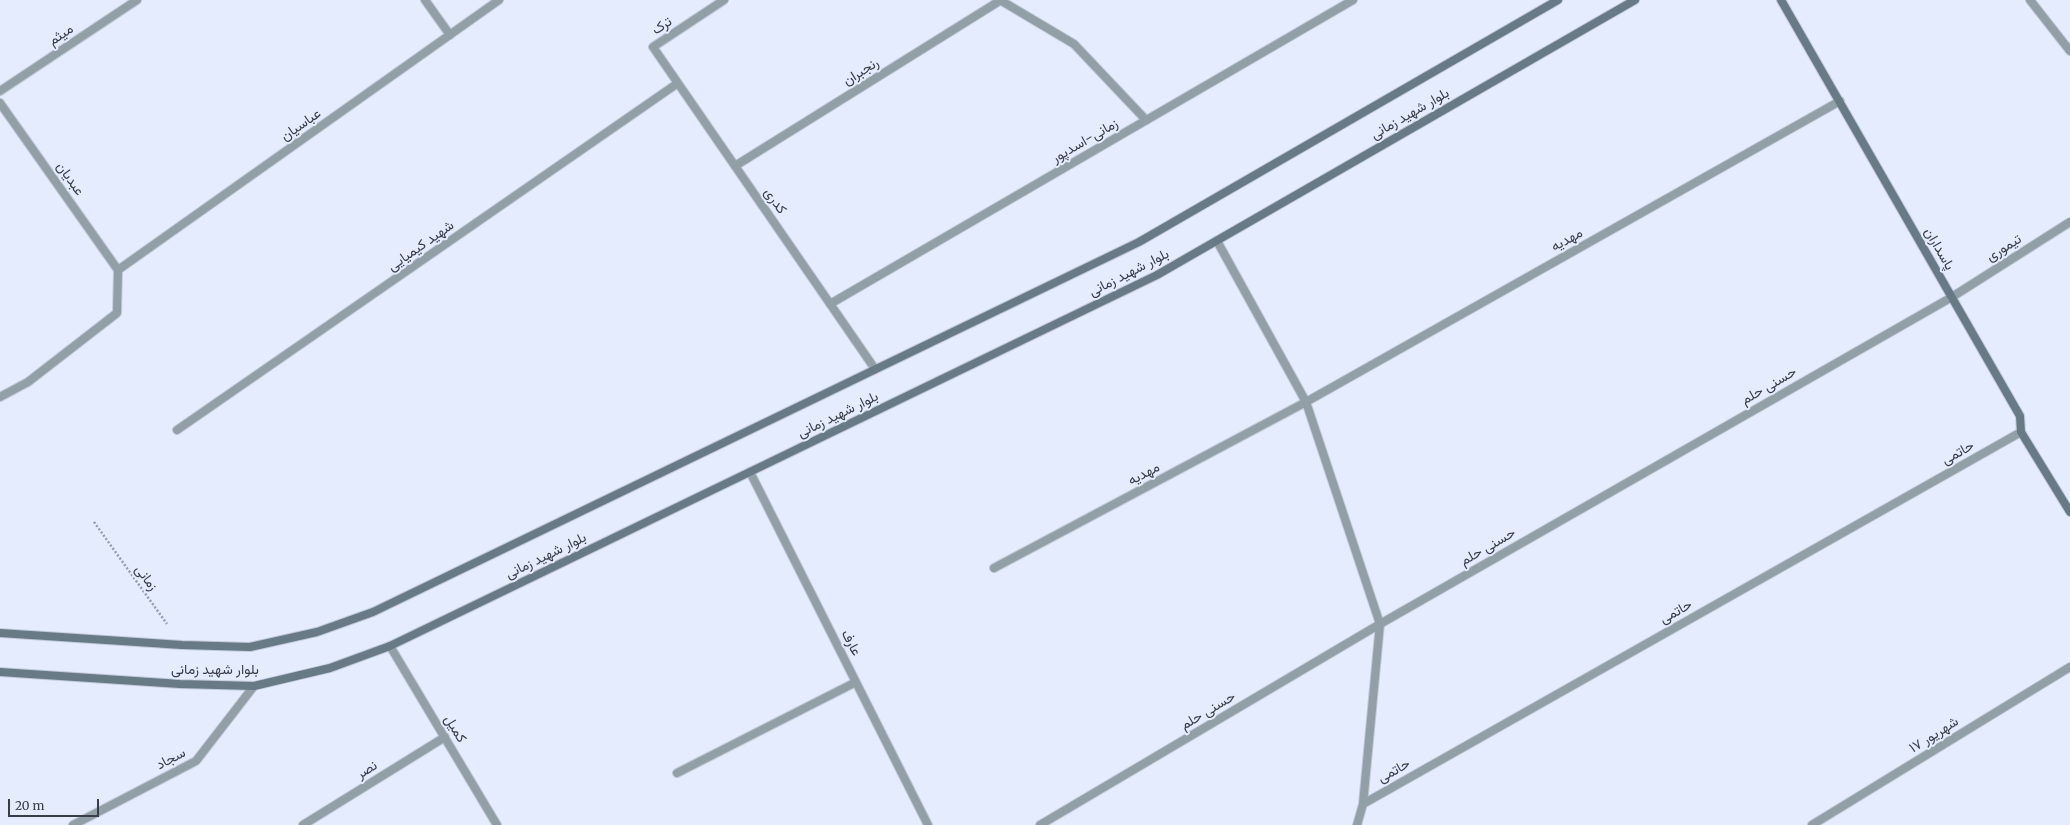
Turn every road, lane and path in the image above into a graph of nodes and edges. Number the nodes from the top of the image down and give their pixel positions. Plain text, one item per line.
1 (137, 0) edge
2 (425, 0) edge
3 (499, 0) edge
4 (724, 0) edge
5 (1000, 0) edge
6 (1353, 0) edge
7 (1558, 0) edge
8 (1635, 0) edge
9 (1781, 0) edge
10 (2030, 0) edge
11 (450, 35) junction
12 (654, 47) joint
13 (2070, 51) edge
14 (678, 83) junction
15 (0, 91) edge
16 (1840, 101) junction
17 (0, 103) edge
18 (1146, 120) junction
19 (736, 166) junction
20 (2070, 222) edge
21 (1217, 241) junction
22 (118, 270) junction
23 (1952, 296) junction
24 (830, 304) junction
25 (875, 369) junction
26 (0, 397) edge
27 (1306, 402) junction
28 (177, 430) dead end
29 (2021, 432) junction
30 (750, 472) junction
31 (2070, 512) edge
32 (94, 522) dead end
33 (994, 568) dead end
34 (1380, 624) junction
35 (0, 633) edge
36 (182, 645) junction
37 (390, 646) junction
38 (2070, 667) edge
39 (0, 672) edge
40 (856, 682) junction
41 (254, 686) junction
42 (445, 738) junction
43 (677, 773) dead end
44 (1363, 804) junction
45 (73, 825) edge
46 (303, 825) edge
47 (497, 825) edge
48 (928, 825) edge
49 (1040, 825) edge
50 (1357, 825) edge
51 (1812, 825) edge

1 - 15 street, میثم
2 - 11 street
3 - 11 street, عباسیان
4 - 12 street, ترک
5 - 18 street
5 - 19 street, رنجبران
6 - 18 street, زمانی-اسدپور
7 - 25 main road, بلوار شهید زمانی
8 - 21 main road, بلوار شهید زمانی
9 - 16 main road, پاسداران
10 - 13 street
11 - 22 street, عباسیان
12 - 14 street, کدری
14 - 19 street, کدری
14 - 28 street, شهید کیمیایی
16 - 23 main road, پاسداران
16 - 27 street, مهدیه
17 - 22 street, عبدیان
18 - 24 street, زمانی-اسدپور
19 - 24 street, کدری
20 - 23 street, تیموری
21 - 27 street
21 - 30 main road, بلوار شهید زمانی
22 - 26 street
23 - 29 main road, پاسداران
23 - 34 street, حسنی حلم
24 - 25 street, کدری
25 - 36 main road, بلوار شهید زمانی
27 - 33 street, مهدیه
27 - 34 street
29 - 31 main road, پاسداران
29 - 44 street, حاتمی
30 - 37 main road, بلوار شهید زمانی
30 - 40 street, عارف
32 - 36 path, زمانی
34 - 44 street
34 - 49 street, حسنی حلم
35 - 36 main road, بلوار شهید زمانی
37 - 41 main road, بلوار شهید زمانی
37 - 42 street, کمیل
38 - 51 street, ۱۷ شهریور
39 - 41 main road, بلوار شهید زمانی
40 - 43 street
40 - 48 street, عارف
41 - 45 street, سجاد
42 - 46 street, نصر
42 - 47 street, کمیل
44 - 50 street

